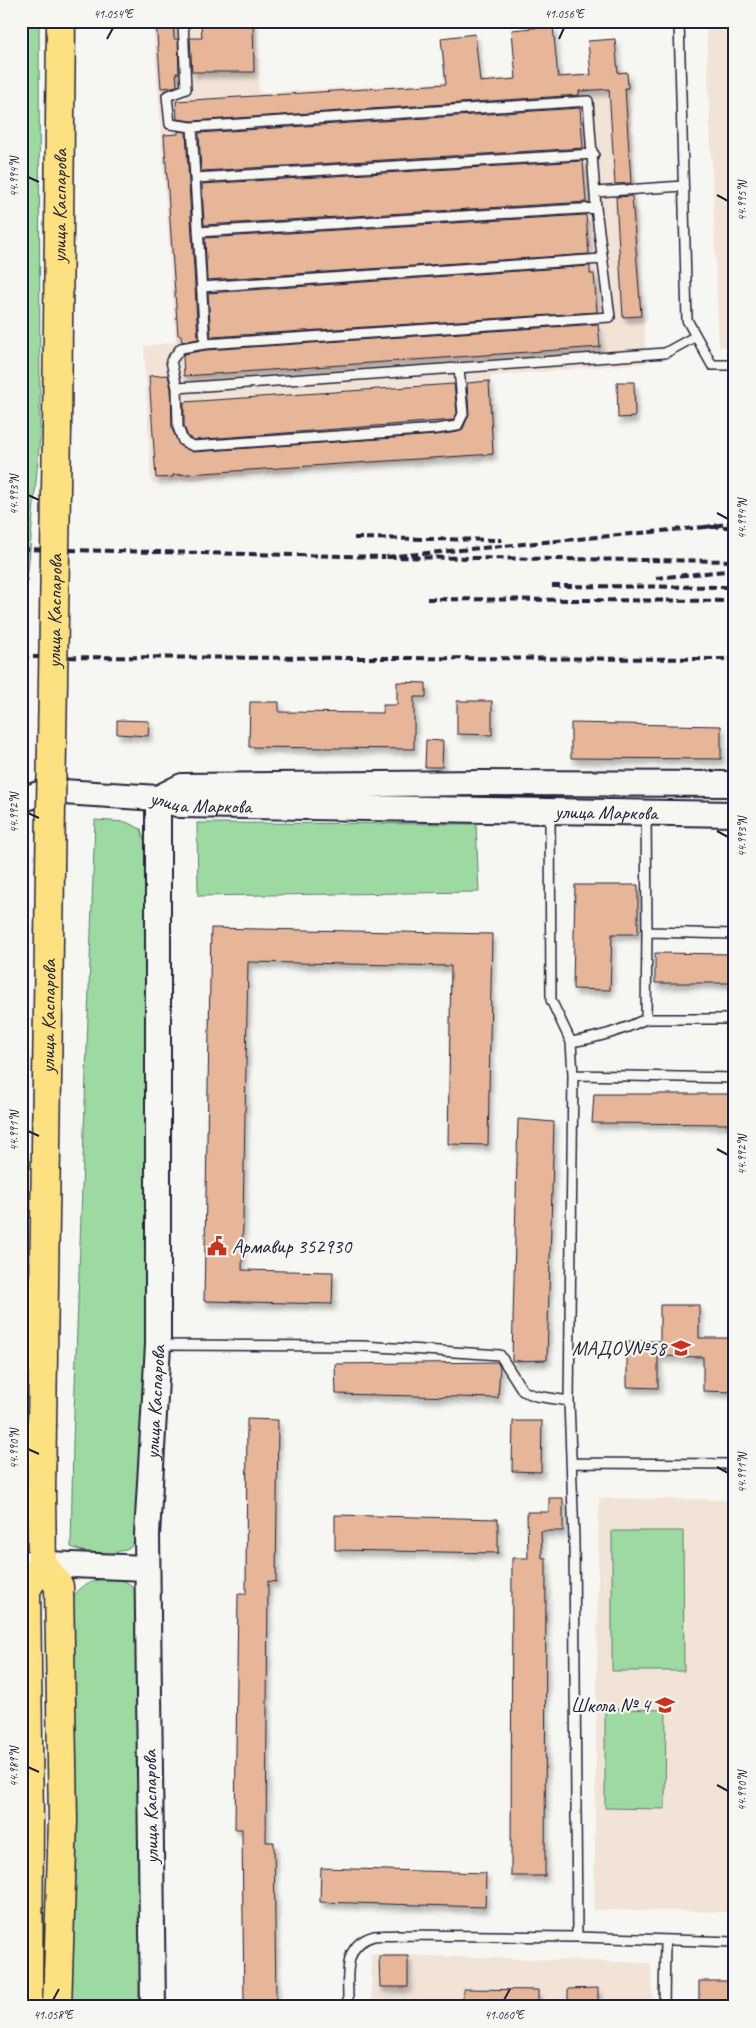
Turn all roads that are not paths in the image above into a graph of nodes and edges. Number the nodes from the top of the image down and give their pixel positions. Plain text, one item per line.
1 (61, 21) edge
2 (184, 21) edge
3 (678, 21) edge
4 (192, 127) junction
5 (594, 154) junction
6 (195, 178) junction
7 (683, 186) junction
8 (596, 192) junction
9 (596, 208) junction
10 (198, 232) junction
11 (602, 259) junction
12 (202, 287) junction
13 (696, 336) junction
14 (206, 344) junction
15 (735, 365) edge
16 (459, 368) junction
17 (177, 388) junction
18 (735, 784) edge
19 (158, 798) junction
20 (21, 800) edge
21 (550, 811) junction
22 (646, 814) junction
23 (735, 814) edge
24 (647, 932) junction
25 (735, 934) edge
26 (646, 1019) junction
27 (735, 1019) edge
28 (571, 1042) junction
29 (573, 1075) junction
30 (735, 1078) edge
31 (158, 1345) junction
32 (569, 1401) junction
33 (572, 1463) junction
34 (735, 1464) edge
35 (32, 1563) edge
36 (147, 1568) junction
37 (577, 1937) junction
38 (665, 1940) junction
39 (735, 1942) edge
40 (28, 2007) edge
41 (57, 2007) edge
42 (154, 2007) edge
43 (348, 2007) edge
44 (664, 2007) edge

1 - 35 main road, улица Каспарова, bridge
2 - 4 lane
3 - 7 lane
4 - 5 lane
4 - 6 lane
5 - 6 lane
5 - 8 lane
6 - 10 lane
7 - 8 lane
7 - 13 lane
8 - 9 lane
9 - 10 lane
9 - 11 lane
10 - 12 lane
11 - 12 lane
11 - 14 lane
12 - 14 lane
13 - 15 lane
13 - 16 lane
14 - 17 lane
16 - 17 lane
16 - 17 lane
18 - 19 main road, улица Маркова
19 - 20 main road
19 - 21 main road, улица Маркова
19 - 31 main road, улица Каспарова
21 - 22 main road, улица Маркова
21 - 28 lane
22 - 23 main road, улица Маркова
22 - 24 lane
24 - 25 lane
24 - 26 lane
26 - 27 lane
26 - 28 lane
28 - 29 lane
29 - 30 lane
29 - 32 lane
31 - 32 lane
31 - 36 main road, улица Каспарова
32 - 33 lane
33 - 34 lane
33 - 37 lane
35 - 36 main road
35 - 40 main road
35 - 41 main road
36 - 42 main road, улица Каспарова
37 - 38 lane
37 - 43 lane
38 - 39 lane
38 - 44 lane

